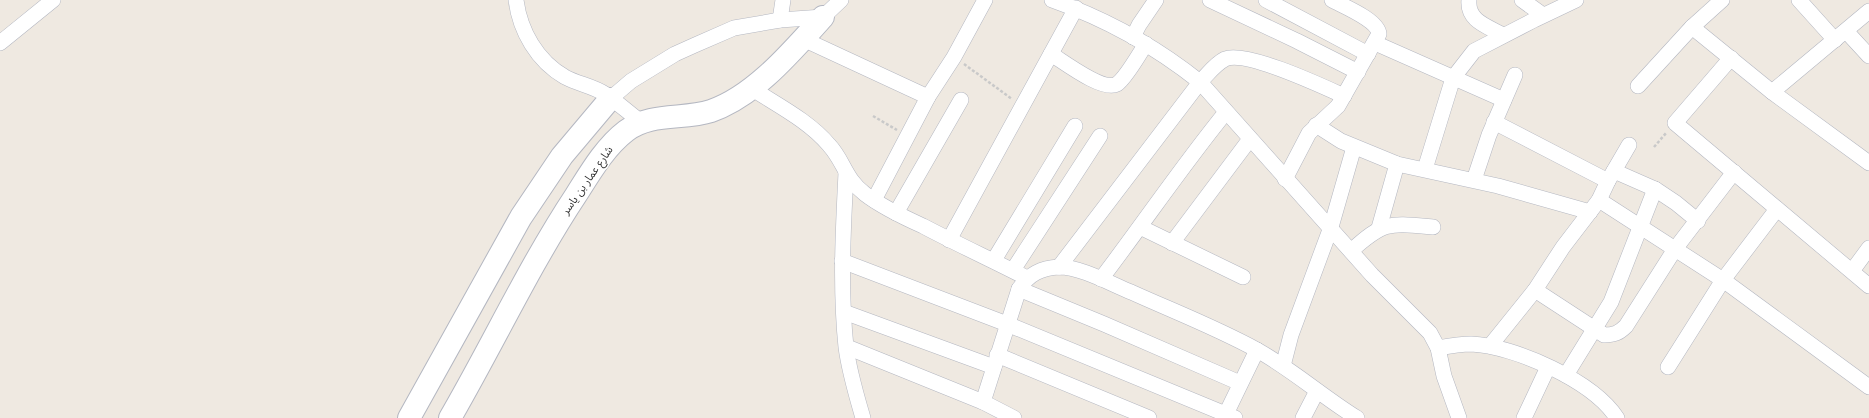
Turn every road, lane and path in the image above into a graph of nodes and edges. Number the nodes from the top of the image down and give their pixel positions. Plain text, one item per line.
1 (53, 0) edge
2 (516, 0) edge
3 (783, 0) edge
4 (841, 0) edge
5 (985, 0) edge
6 (1052, 0) edge
7 (1156, 0) edge
8 (1210, 0) edge
9 (1266, 0) edge
10 (1332, 0) edge
11 (1469, 0) edge
12 (1522, 0) edge
13 (1576, 0) edge
14 (1722, 0) edge
15 (1799, 0) edge
16 (1349, 4) edge
17 (1076, 8) junction
18 (1869, 11) edge
19 (1543, 15) junction
20 (823, 17) junction
21 (780, 20) junction
22 (1692, 27) junction
23 (1503, 35) junction
24 (1840, 36) junction
25 (803, 39) junction
26 (1139, 40) junction
27 (0, 43) edge
28 (1372, 49) junction
29 (1051, 54) junction
30 (1869, 56) edge
31 (1730, 58) junction
32 (1358, 72) junction
33 (979, 75) dead end
34 (1515, 75) dead end
35 (1454, 78) junction
36 (1200, 82) junction
37 (1638, 86) dead end
38 (751, 88) junction
39 (1772, 92) junction
40 (1344, 96) junction
41 (928, 97) junction
42 (613, 100) junction
43 (961, 100) dead end
44 (1504, 100) junction
45 (1023, 107) junction
46 (1226, 112) junction
47 (873, 116) dead end
48 (635, 118) junction
49 (1494, 122) junction
50 (1675, 123) junction
51 (1316, 125) junction
52 (1074, 126) dead end
53 (908, 136) junction
54 (1100, 136) dead end
55 (1250, 140) junction
56 (1629, 145) dead end
57 (1354, 147) junction
58 (1654, 147) dead end
59 (1869, 163) edge
60 (1397, 164) junction
61 (1425, 169) junction
62 (1734, 172) junction
63 (846, 174) junction
64 (1611, 176) junction
65 (1285, 178) junction
66 (1474, 180) junction
67 (1655, 189) junction
68 (874, 200) junction
69 (1599, 200) junction
70 (1777, 209) junction
71 (1590, 212) junction
72 (896, 213) junction
73 (1698, 221) junction
74 (1640, 225) junction
75 (1140, 227) junction
76 (1331, 227) junction
77 (1379, 228) junction
78 (1433, 228) dead end
79 (949, 240) junction
80 (1172, 243) junction
81 (1869, 248) edge
82 (1675, 250) junction
83 (1351, 251) junction
84 (994, 260) junction
85 (842, 261) junction
86 (1060, 268) junction
87 (1013, 270) junction
88 (1852, 271) junction
89 (1243, 277) dead end
90 (1100, 279) junction
91 (1723, 280) junction
92 (1023, 283) junction
93 (1869, 286) edge
94 (1535, 290) junction
95 (844, 312) junction
96 (1007, 324) junction
97 (1594, 329) junction
98 (1490, 346) junction
99 (846, 347) junction
100 (1438, 348) junction
101 (1257, 350) junction
102 (996, 361) junction
103 (1283, 366) junction
104 (1548, 367) junction
105 (1668, 367) dead end
106 (1566, 375) junction
107 (1240, 383) junction
108 (1869, 387) edge
109 (1317, 390) junction
110 (983, 402) junction
111 (1228, 417) edge
112 (409, 418) edge
113 (450, 418) edge
114 (863, 418) edge
115 (1014, 418) edge
116 (1149, 418) edge
117 (1303, 418) edge
118 (1357, 418) edge
119 (1459, 418) edge
120 (1524, 418) edge
121 (1617, 418) edge

1 - 27 street
2 - 42 street
3 - 21 street
4 - 20 street
5 - 41 street
6 - 17 street
7 - 26 street
8 - 32 street
9 - 28 street
10 - 16 street
11 - 23 street
12 - 19 street
13 - 19 street
14 - 22 street
15 - 24 street
16 - 28 street
17 - 26 street
17 - 29 street
18 - 24 street
19 - 23 street
20 - 21 street
20 - 25 street, شارع عمار بن ياسر
21 - 42 street
22 - 31 street
22 - 37 street
23 - 35 street
24 - 30 street
24 - 39 street
25 - 38 street, شارع عمار بن ياسر
25 - 41 street
26 - 29 street
26 - 36 street
28 - 32 street
28 - 35 street
29 - 45 street
31 - 39 street
31 - 50 street
32 - 40 street
33 - 45 path
34 - 44 street
35 - 44 street
35 - 61 street
36 - 40 street
36 - 46 street
36 - 86 street
38 - 48 street, شارع عمار بن ياسر
38 - 63 street
39 - 59 street
40 - 51 street
41 - 53 street
42 - 48 street
42 - 112 street
43 - 72 street
44 - 49 street
45 - 79 street
46 - 55 street
46 - 75 street
47 - 53 path
48 - 113 street, شارع عمار بن ياسر
49 - 64 street
49 - 66 street
50 - 58 path
50 - 62 street
51 - 57 street
51 - 65 street
52 - 84 street
53 - 68 street
54 - 87 street
55 - 65 street
55 - 80 street
56 - 64 street
57 - 60 street
57 - 76 street
60 - 61 street
60 - 77 street
61 - 66 street
62 - 70 street
62 - 73 street
63 - 68 street
63 - 85 street
64 - 67 street
64 - 69 street
65 - 76 street
66 - 71 street
67 - 73 street
67 - 74 street
68 - 72 street
69 - 71 street
69 - 74 street
70 - 88 street
70 - 91 street
71 - 94 street
72 - 79 street
73 - 82 street
74 - 82 street
74 - 97 street
75 - 80 street
75 - 90 street
76 - 83 street
76 - 103 street
77 - 78 street
77 - 83 street
79 - 84 street
80 - 89 street
81 - 88 street
82 - 91 street
82 - 97 street
83 - 100 street
84 - 87 street
85 - 95 street
85 - 96 street
86 - 90 street
86 - 92 street
87 - 92 street
88 - 93 street
90 - 101 street
91 - 105 street
91 - 108 street
92 - 96 street
92 - 107 street
94 - 97 street
94 - 98 street
95 - 99 street
95 - 102 street
96 - 102 street
96 - 111 street
97 - 106 street
98 - 100 street
98 - 104 street
99 - 110 street
99 - 114 street
100 - 119 street
101 - 103 street
101 - 107 street
102 - 110 street
102 - 116 street
103 - 109 street
104 - 106 street
104 - 120 street
106 - 121 street
107 - 111 street
109 - 117 street
109 - 118 street
110 - 115 street

